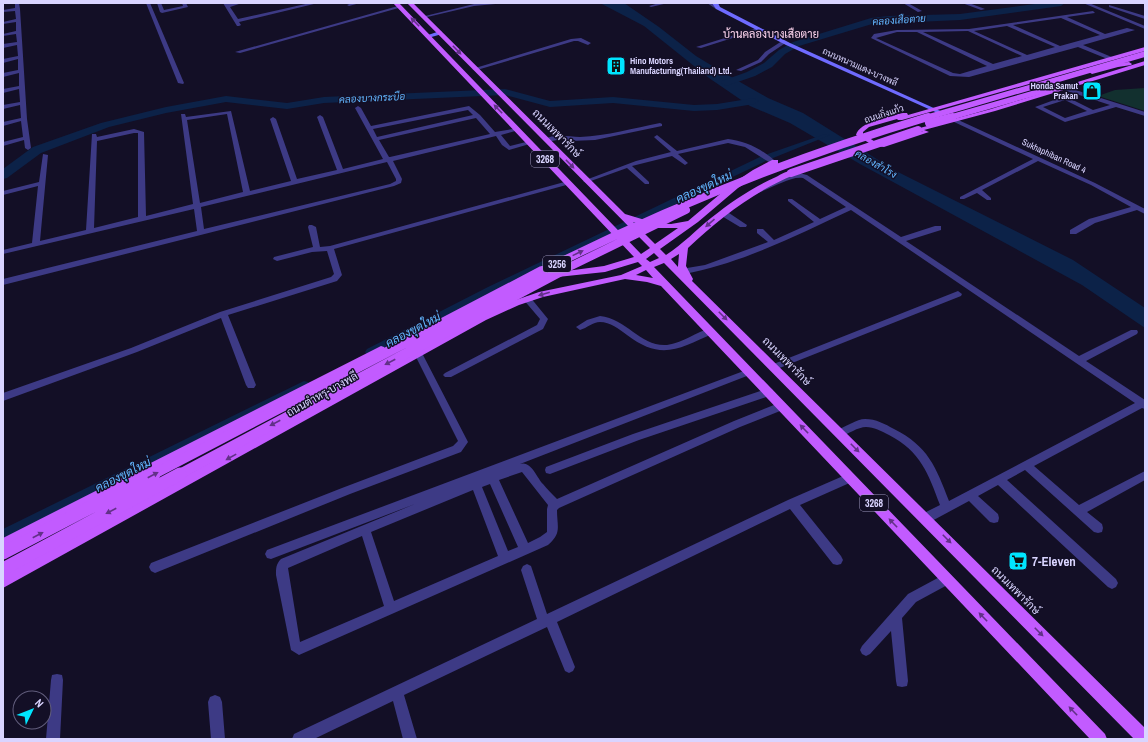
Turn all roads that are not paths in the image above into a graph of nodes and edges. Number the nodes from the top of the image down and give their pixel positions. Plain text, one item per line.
1 (148, 3) edge
2 (166, 3) edge
3 (185, 3) edge
4 (240, 3) edge
5 (316, 3) edge
6 (358, 3) edge
7 (410, 3) edge
8 (504, 3) edge
9 (666, 3) edge
10 (709, 3) edge
11 (964, 3) edge
12 (1085, 3) edge
13 (226, 4) edge
14 (899, 4) edge
15 (160, 5) edge
16 (349, 5) dead end
17 (398, 5) edge
18 (716, 5) edge
19 (904, 5) edge
20 (17, 6) edge
21 (651, 6) dead end
22 (1111, 6) dead end
23 (983, 10) dead end
24 (3, 11) edge
25 (920, 11) dead end
26 (1093, 12) dead end
27 (423, 17) junction
28 (1061, 17) junction
29 (1145, 18) edge
30 (18, 20) junction
31 (236, 21) junction
32 (3, 23) edge
33 (1008, 24) junction
34 (240, 26) dead end
35 (1145, 28) edge
36 (759, 29) junction
37 (969, 30) junction
38 (917, 31) junction
39 (19, 32) junction
40 (440, 33) junction
41 (3, 35) edge
42 (428, 36) junction
43 (20, 43) junction
44 (588, 43) dead end
45 (786, 43) junction
46 (1080, 43) junction
47 (3, 46) edge
48 (699, 47) dead end
49 (1062, 48) junction
50 (1145, 49) edge
51 (238, 52) dead end
52 (1145, 54) edge
53 (20, 57) junction
54 (1028, 57) junction
55 (1115, 58) junction
56 (3, 61) edge
57 (1131, 64) junction
58 (1144, 64) edge
59 (993, 67) junction
60 (475, 69) junction
61 (739, 70) dead end
62 (21, 71) junction
63 (3, 75) edge
64 (181, 83) dead end
65 (22, 87) junction
66 (1066, 89) junction
67 (3, 91) edge
68 (24, 102) junction
69 (1115, 105) junction
70 (3, 107) edge
71 (358, 108) dead end
72 (932, 110) junction
73 (923, 112) junction
74 (1093, 112) junction
75 (944, 114) junction
76 (1145, 114) edge
77 (478, 116) junction
78 (320, 117) dead end
79 (273, 119) dead end
80 (24, 120) junction
81 (954, 120) junction
82 (946, 122) junction
83 (3, 124) edge
84 (660, 125) dead end
85 (926, 127) junction
86 (369, 128) junction
87 (517, 129) junction
88 (495, 134) junction
89 (657, 137) dead end
90 (26, 138) junction
91 (375, 139) junction
92 (547, 140) junction
93 (530, 143) junction
94 (3, 144) edge
95 (28, 148) dead end
96 (675, 154) junction
97 (45, 155) dead end
98 (1038, 159) junction
99 (388, 160) junction
100 (772, 161) junction
101 (685, 163) dead end
102 (628, 166) junction
103 (341, 171) junction
104 (586, 181) junction
105 (295, 182) junction
106 (42, 183) junction
107 (568, 183) junction
108 (647, 183) dead end
109 (978, 190) junction
110 (3, 193) edge
111 (247, 193) junction
112 (751, 193) junction
113 (962, 198) dead end
114 (988, 199) dead end
115 (790, 200) dead end
116 (196, 206) junction
117 (852, 207) junction
118 (1137, 208) junction
119 (1145, 212) edge
120 (723, 213) junction
121 (618, 214) junction
122 (142, 218) junction
123 (695, 220) junction
124 (819, 222) junction
125 (743, 225) dead end
126 (312, 227) dead end
127 (938, 228) dead end
128 (90, 231) junction
129 (760, 231) dead end
130 (201, 232) junction
131 (1073, 232) dead end
132 (900, 240) junction
133 (773, 243) junction
134 (36, 244) junction
135 (652, 246) junction
136 (684, 247) junction
137 (330, 248) junction
138 (317, 249) junction
139 (631, 249) junction
140 (3, 252) edge
141 (277, 259) dead end
142 (665, 259) junction
143 (645, 262) junction
144 (620, 265) junction
145 (684, 271) junction
146 (623, 277) junction
147 (3, 282) edge
148 (666, 284) junction
149 (695, 290) junction
150 (958, 294) dead end
151 (527, 299) junction
152 (223, 314) junction
153 (580, 328) dead end
154 (711, 331) junction
155 (1134, 332) dead end
156 (419, 354) junction
157 (1079, 360) junction
158 (774, 367) junction
159 (749, 372) junction
160 (448, 375) dead end
161 (251, 385) dead end
162 (769, 392) junction
163 (3, 397) edge
164 (1144, 404) edge
165 (782, 406) junction
166 (840, 434) junction
167 (1026, 465) junction
168 (550, 470) dead end
169 (1145, 475) edge
170 (494, 478) junction
171 (850, 478) junction
172 (1000, 480) junction
173 (476, 485) junction
174 (970, 495) junction
175 (792, 503) junction
176 (555, 505) junction
177 (946, 508) junction
178 (1078, 511) junction
179 (926, 518) junction
180 (994, 518) dead end
181 (1098, 528) dead end
182 (365, 530) junction
183 (3, 544) edge
184 (525, 549) junction
185 (3, 553) edge
186 (271, 554) dead end
187 (505, 558) junction
188 (837, 560) dead end
189 (155, 567) dead end
190 (3, 569) edge
191 (527, 570) dead end
192 (947, 579) junction
193 (3, 582) edge
194 (1112, 583) dead end
195 (391, 609) junction
196 (896, 616) junction
197 (547, 620) junction
198 (866, 650) dead end
199 (569, 667) dead end
200 (57, 680) dead end
201 (902, 682) dead end
202 (397, 692) junction
203 (215, 702) dead end
204 (53, 739) edge
205 (218, 739) edge
206 (299, 739) edge
207 (410, 739) edge
208 (1100, 739) edge
209 (1145, 739) edge

1 - 64 street
2 - 15 street
3 - 15 street
4 - 13 street
5 - 31 street
6 - 16 street
7 - 27 main road, ถนนเทพารักษ์ / 3268
8 - 27 street
9 - 21 street
10 - 18 street, ถนนหนามแดง-บางพลี
11 - 23 street
12 - 35 street
13 - 31 street
14 - 19 street
42 -> 17 main road, 3268
17 - 51 street
18 - 36 main road, ถนนหนามแดง-บางพลี
19 - 25 street
20 - 24 street
20 - 30 street
22 - 29 street
26 - 28 street
27 - 40 main road, ถนนเทพารักษ์ / 3268
28 - 33 street
28 - 46 street
30 - 32 street
30 - 39 street
31 - 34 street
33 - 37 street
33 - 49 street
36 - 45 main road, ถนนหนามแดง-บางพลี
36 - 48 street
37 - 38 street
37 - 54 street
38 - 59 street
38 - 59 street
39 - 41 street
39 - 43 street
40 - 42 main road
40 -> 60 main road, ถนนเทพารักษ์ / 3268
87 -> 42 main road, 3268
43 - 47 street
43 - 53 street
44 - 60 street
45 - 61 street
45 - 72 main road, ถนนหนามแดง-บางพลี
46 - 49 street
46 - 55 street
49 - 54 street
50 - 55 main road, ถนนกิ่งแก้ว / 3256
185 -> 52 main road, 3256, bridge
53 - 56 street
53 - 62 street
54 - 59 street
55 - 72 main road, ถนนกิ่งแก้ว / 3256
57 - 58 main road, 3256
57 - 75 main road, 3256
57 -> 190 main road, 3256, bridge
58 - 66 main road, 3256
60 - 92 main road, ถนนเทพารักษ์ / 3268
62 - 63 street
62 - 65 street
65 - 67 street
65 - 68 street
66 - 69 street
66 - 81 main road, 3256
68 - 70 street
68 - 80 street
69 - 74 street
69 - 76 street
71 - 86 street
72 - 73 main road, ถนนกิ่งแก้ว / 3256
72 - 75 main road, ถนนหนามแดง-บางพลี
73 - 82 main road
73 - 100 main road, ถนนกิ่งแก้ว / 3256
74 - 74 street
75 - 85 main road
77 - 86 street
77 - 88 street
77 - 91 street
78 - 103 street
79 - 105 street
80 - 83 street
80 - 90 street
81 - 82 main road, 3256
81 - 98 street, Sukhaphiban Road 4
82 - 85 main road, 3256
84 - 92 street
85 - 112 main road, 3256, bridge
86 - 91 street
87 - 88 street
87 - 93 main road, 3268
88 - 93 street
88 - 99 street
89 - 96 street
90 - 94 street
90 - 95 street
91 - 99 street
92 -> 104 main road, ถนนเทพารักษ์ / 3268
93 - 107 main road, 3268
96 - 100 street
96 - 101 street
96 - 102 street
97 - 106 street
98 - 109 street
98 - 118 street, Sukhaphiban Road 4
99 - 103 street
99 - 130 street
100 - 123 main road, ถนนกิ่งแก้ว / 3256
102 - 104 street
102 - 108 street
103 - 105 street
104 - 121 main road, ถนนเทพารักษ์ / 3268
105 - 111 street
106 - 110 street
106 - 134 street
107 - 137 street
107 - 139 main road, 3268, bridge
109 - 113 street
109 - 114 street
111 - 116 street
111 - 116 street
112 - 117 street
112 - 120 main road, 3256
115 - 124 street
116 - 122 street
116 - 130 street
117 - 124 street
117 - 132 street
118 - 119 street, Sukhaphiban Road 4
118 - 131 street
120 - 125 street
120 -> 136 main road, 3256
121 - 123 main road
121 - 135 main road, ถนนเทพารักษ์ / 3268, bridge
122 - 128 street
122 - 128 street
123 - 135 main road, ถนนกิ่งแก้ว / 3256
124 - 133 street
126 - 138 street
127 - 132 street
128 - 134 street
129 - 133 street
130 - 147 street
132 - 157 street
133 - 145 street
134 - 140 street
135 - 142 main road, ถนนเทพารักษ์ / 3268
135 - 143 main road, ถนนตำหรุ-บางพลี / 3256
136 - 142 main road, 3256
136 - 145 main road
137 - 138 street
137 - 152 street
138 - 141 street
139 - 143 main road, 3268
139 - 144 main road
142 - 143 main road, ถนนตำหรุ-บางพลี / 3256
142 - 149 main road, ถนนเทพารักษ์ / 3268
143 - 144 main road, ถนนตำหรุ-บางพลี / 3256
143 - 146 main road, ถนนตำหรุ-บางพลี / 3256
143 - 148 main road, 3268
144 - 183 main road, ถนนตำหรุ-บางพลี / 3256, bridge
145 - 149 main road
146 - 148 main road
146 -> 151 main road, ถนนตำหรุ-บางพลี / 3256
148 - 154 main road, 3268
149 -> 158 main road, ถนนเทพารักษ์ / 3268
150 - 158 street
151 - 156 main road, ถนนตำหรุ-บางพลี / 3256
151 - 160 street
152 - 161 street
152 - 163 street
153 - 154 street
154 - 159 main road, 3268
155 - 157 street
156 - 189 street
156 -> 193 main road, ถนนตำหรุ-บางพลี / 3256
157 - 164 street
158 - 166 main road, ถนนเทพารักษ์ / 3268
159 - 162 main road, 3268
159 - 186 street
162 - 165 main road, 3268
162 - 168 street
164 - 167 street
171 -> 165 main road, 3268
165 - 176 street
166 - 177 street
166 -> 179 main road, ถนนเทพารักษ์ / 3268
167 - 172 street
167 - 178 street
169 - 178 street
170 - 173 street
170 - 176 street
170 - 184 street
171 - 175 street
192 -> 171 main road, 3268
172 - 174 street
172 - 194 street
173 - 182 street
173 - 187 street
174 - 177 street
174 - 180 street
175 - 188 street
175 - 197 street
176 - 184 street
177 - 179 street
178 - 181 street
179 -> 209 main road, ถนนเทพารักษ์ / 3268
182 - 195 street
182 - 195 street
184 - 187 street
187 - 195 street
191 - 197 street
192 - 196 street
208 -> 192 main road, 3268
196 - 198 street
196 - 201 street
197 - 199 street
197 - 202 street
200 - 204 street
202 - 206 street
202 - 207 street
203 - 205 street

